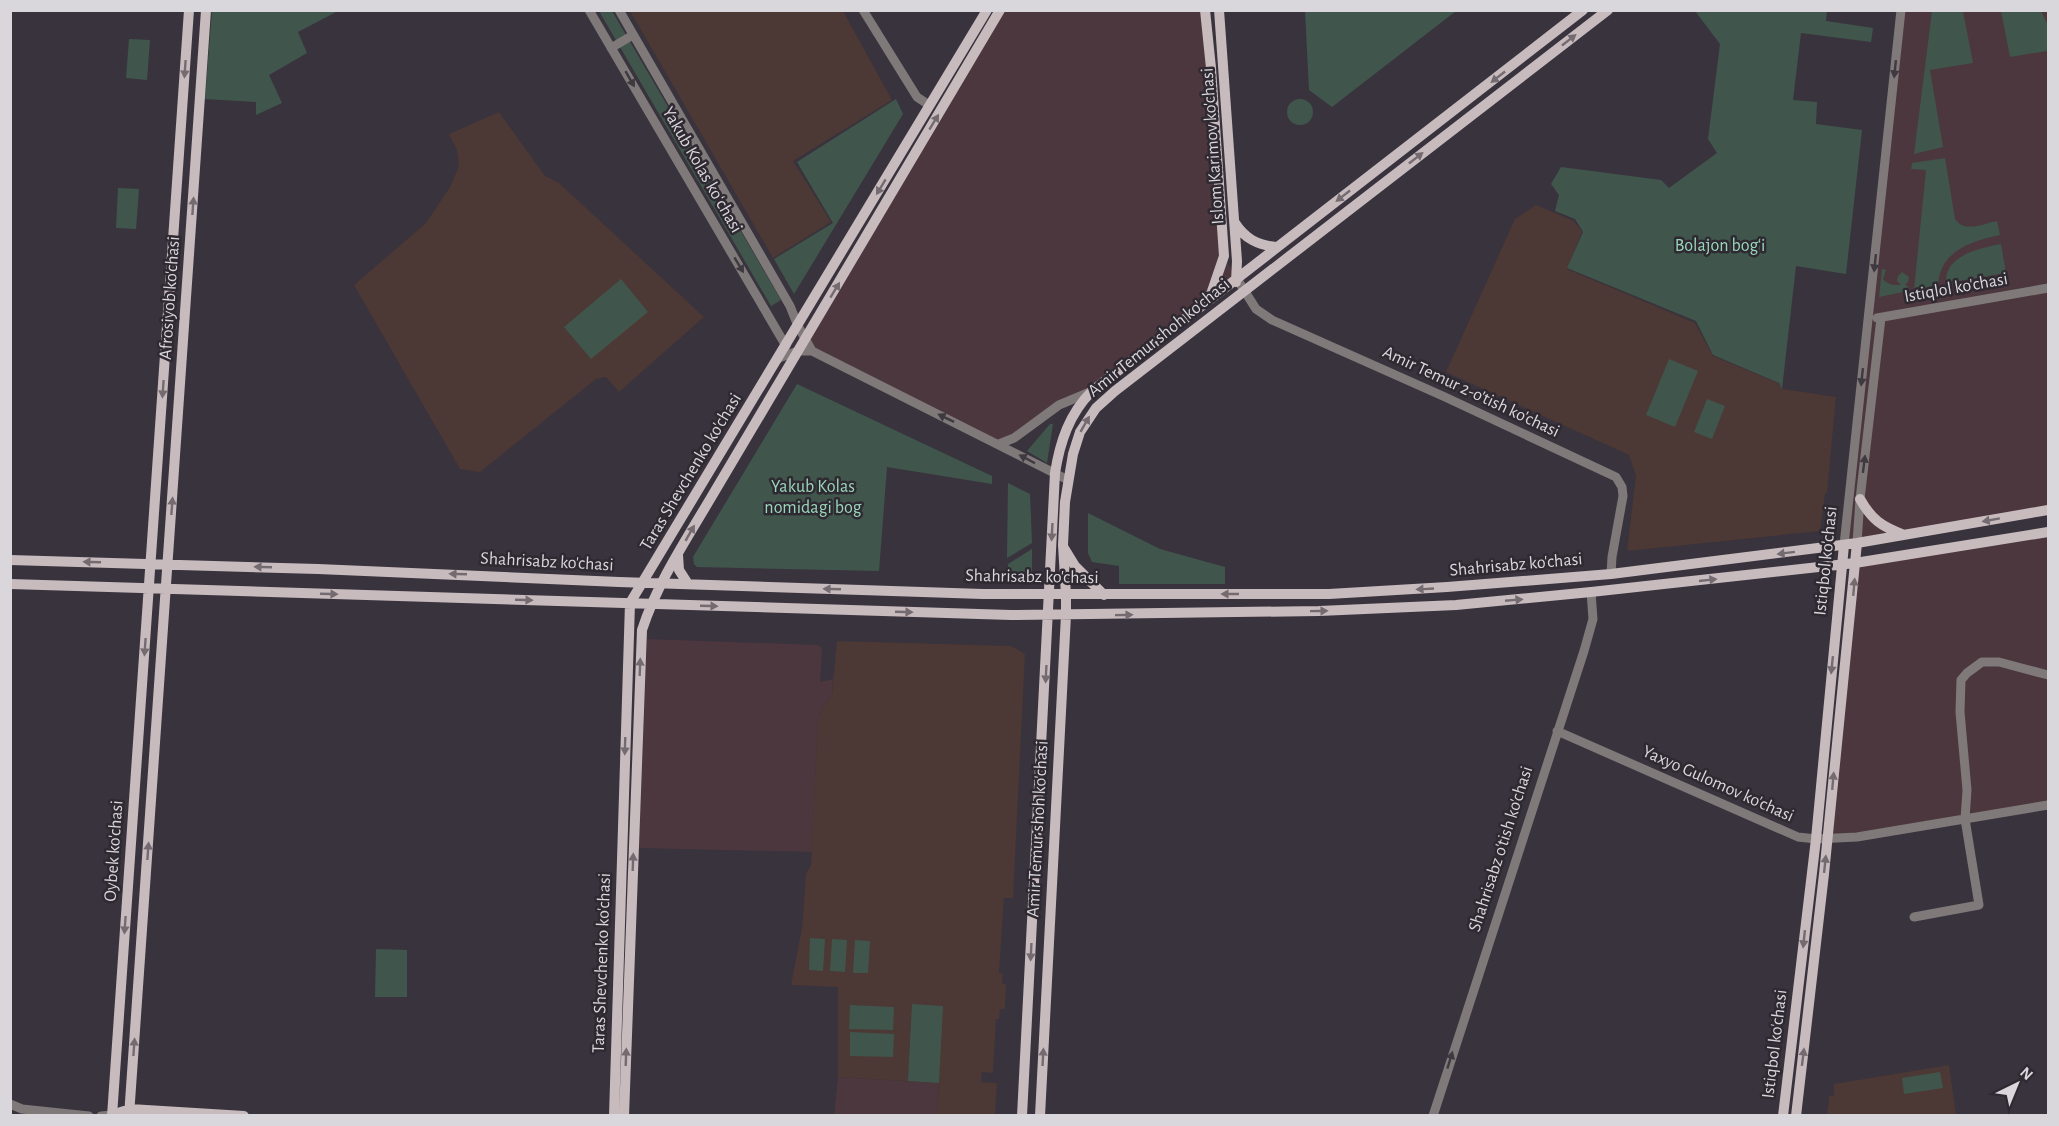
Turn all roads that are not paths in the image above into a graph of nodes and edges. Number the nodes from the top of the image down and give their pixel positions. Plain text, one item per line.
1 (189, 10) edge
2 (206, 10) edge
3 (589, 10) edge
4 (619, 10) edge
5 (863, 10) edge
6 (987, 10) edge
7 (1000, 10) edge
8 (1205, 10) edge
9 (1219, 10) edge
10 (1583, 10) edge
11 (1608, 10) edge
12 (1901, 10) edge
13 (633, 35) junction
14 (611, 48) junction
15 (929, 105) junction
16 (1234, 222) junction
17 (1276, 247) junction
18 (1224, 256) junction
19 (1237, 279) junction
20 (1249, 287) junction
21 (2049, 288) edge
22 (1209, 300) junction
23 (1233, 300) junction
24 (790, 306) junction
25 (809, 309) junction
26 (1881, 318) junction
27 (1869, 319) junction
28 (798, 326) junction
29 (805, 340) junction
30 (786, 346) junction
31 (798, 351) junction
32 (812, 351) junction
33 (779, 358) junction
34 (1092, 391) junction
35 (999, 444) junction
36 (1055, 473) junction
37 (1068, 480) junction
38 (1860, 499) junction
39 (2049, 510) edge
40 (2049, 532) edge
41 (1904, 535) junction
42 (1857, 543) junction
43 (1062, 545) junction
44 (1844, 545) junction
45 (679, 552) junction
46 (10, 560) edge
47 (151, 563) junction
48 (1856, 563) junction
49 (168, 564) junction
50 (1842, 565) junction
51 (1611, 574) junction
52 (643, 583) junction
53 (661, 583) junction
54 (10, 584) edge
55 (688, 584) junction
56 (149, 588) junction
57 (166, 589) junction
58 (1591, 592) junction
59 (1049, 595) junction
60 (1066, 595) junction
61 (1104, 595) junction
62 (630, 603) junction
63 (651, 604) junction
64 (1048, 615) junction
65 (1066, 615) junction
66 (2049, 675) edge
67 (1557, 731) junction
68 (2049, 805) edge
69 (1965, 819) junction
70 (1816, 839) junction
71 (1828, 839) junction
72 (1914, 917) dead end
73 (12, 1105) edge
74 (130, 1112) edge
75 (110, 1115) edge
76 (13, 1116) edge
77 (89, 1116) edge
78 (244, 1116) edge
79 (614, 1116) edge
80 (624, 1116) edge
81 (1022, 1116) edge
82 (1040, 1116) edge
83 (1432, 1116) edge
84 (1783, 1116) edge
85 (1796, 1116) edge

1 -> 47 main road, Afrosiyob ko'chasi
49 -> 2 main road, Afrosiyob ko'chasi
3 - 14 street, Yakub Kolas koʻchasi
4 - 13 street, Yakub Kolas koʻchasi
5 - 15 street
6 - 15 main road, Taras Shevchenko ko'chasi
29 -> 7 main road, Taras Shevchenko ko'chasi
8 - 18 main road, Islom Karimov ko'chasi
9 - 16 main road, Islom Karimov ko'chasi
10 -> 17 main road, Amir Temur shoh ko'chasi
20 -> 11 main road, Amir Temur shoh ko'chasi
12 -> 27 street, Istiqbol ko'chasi
13 - 14 street
13 - 24 street, Yakub Kolas koʻchasi
14 -> 30 street, Yakub Kolas koʻchasi
15 -> 25 main road, Taras Shevchenko ko'chasi
16 - 17 main road
16 - 19 main road, Islom Karimov ko'chasi
17 - 19 main road, Amir Temur shoh ko'chasi
18 - 19 main road, Islom Karimov ko'chasi
18 - 22 main road, Islom Karimov ko'chasi
19 - 20 main road
19 - 22 main road, Amir Temur shoh ko'chasi
19 - 23 main road, Islom Karimov ko'chasi
20 - 23 main road, Amir Temur shoh ko'chasi
20 - 51 street, Amir Temur 2-o'tish ko'chasi
21 - 26 street, Istiqlol ko'chasi
22 - 34 main road, Amir Temur shoh ko'chasi
37 -> 23 main road, Amir Temur shoh ko'chasi
24 - 25 street
24 - 28 street, Yakub Kolas koʻchasi
25 - 28 main road, Taras Shevchenko ko'chasi
26 - 27 street, Istiqlol ko'chasi
38 -> 26 street, Istiqbol ko'chasi
27 -> 44 street, Istiqbol ko'chasi
28 - 29 street
28 - 30 main road, Taras Shevchenko ko'chasi
29 - 31 main road, Taras Shevchenko ko'chasi
29 - 32 street
30 - 33 main road, Taras Shevchenko ko'chasi
31 - 32 street
31 - 33 street
45 -> 31 main road, Taras Shevchenko ko'chasi
35 -> 32 street
33 - 52 main road, Taras Shevchenko ko'chasi
34 - 35 street
34 - 36 main road, Amir Temur shoh ko'chasi
36 -> 35 street
36 - 37 street
36 -> 59 main road, Amir Temur shoh ko'chasi
37 - 43 main road, Amir Temur shoh ko'chasi
38 - 41 main road
38 - 42 street, Istiqbol ko'chasi
39 -> 41 main road, Shahrisabz ko'chasi
40 - 48 main road, Shahrisabz ko'chasi
41 - 42 main road, Shahrisabz ko'chasi
42 - 44 main road, Shahrisabz ko'chasi
42 - 48 main road, Istiqbol ko'chasi
43 - 60 main road, Amir Temur shoh ko'chasi
43 - 61 main road
44 - 50 main road, Istiqbol ko'chasi
44 -> 51 main road, Shahrisabz ko'chasi
45 - 53 main road, Taras Shevchenko ko'chasi
45 - 55 main road, Taras Shevchenko ko'chasi
47 -> 46 main road, Shahrisabz ko'chasi
47 - 49 main road, Shahrisabz ko'chasi
47 - 56 main road, Afrosiyob ko'chasi
48 - 50 main road, Shahrisabz ko'chasi
71 -> 48 main road, Istiqbol ko'chasi
52 -> 49 main road, Shahrisabz ko'chasi
49 - 57 main road, Afrosiyob ko'chasi
58 -> 50 main road, Shahrisabz ko'chasi
50 -> 70 main road, Istiqbol ko'chasi
51 -> 61 main road, Shahrisabz ko'chasi
52 - 53 main road, Shahrisabz ko'chasi
52 - 62 main road, Taras Shevchenko ko'chasi
53 - 55 main road, Shahrisabz ko'chasi
53 - 63 main road, Taras Shevchenko ko'chasi
54 - 56 main road, Shahrisabz ko'chasi
59 -> 55 main road, Shahrisabz ko'chasi
56 - 57 main road, Shahrisabz ko'chasi
56 -> 75 main road, Oybek ko'chasi
57 -> 62 main road, Shahrisabz ko'chasi
74 -> 57 main road, Oybek ko'chasi
65 -> 58 main road, Shahrisabz ko'chasi
58 - 67 street, Shahrisabz o'tish ko'chasi
59 - 60 main road, Shahrisabz ko'chasi
59 - 64 main road, Amir Temur shoh ko'chasi
60 - 61 main road, Shahrisabz ko'chasi
60 - 65 main road, Amir Temur shoh ko'chasi
62 - 63 main road, Shahrisabz ko'chasi
62 -> 79 main road, Taras Shevchenko ko'chasi
63 -> 64 main road, Shahrisabz ko'chasi
80 -> 63 main road, Taras Shevchenko ko'chasi
64 - 65 main road, Shahrisabz ko'chasi
64 -> 81 main road, Amir Temur shoh ko'chasi
82 -> 65 main road, Amir Temur shoh ko'chasi
66 - 69 street
67 - 70 street, Yaxyo Gulomov ko'chasi
83 -> 67 street, Shahrisabz o'tish ko'chasi
68 - 69 street, Yaxyo Gulomov ko'chasi
69 - 71 street, Yaxyo Gulomov ko'chasi
69 - 72 street
70 - 71 street, Yaxyo Gulomov ko'chasi
70 -> 84 main road, Istiqbol ko'chasi
85 -> 71 main road, Istiqbol ko'chasi
73 - 76 street
73 - 77 street
74 - 75 main road
74 - 78 main road

